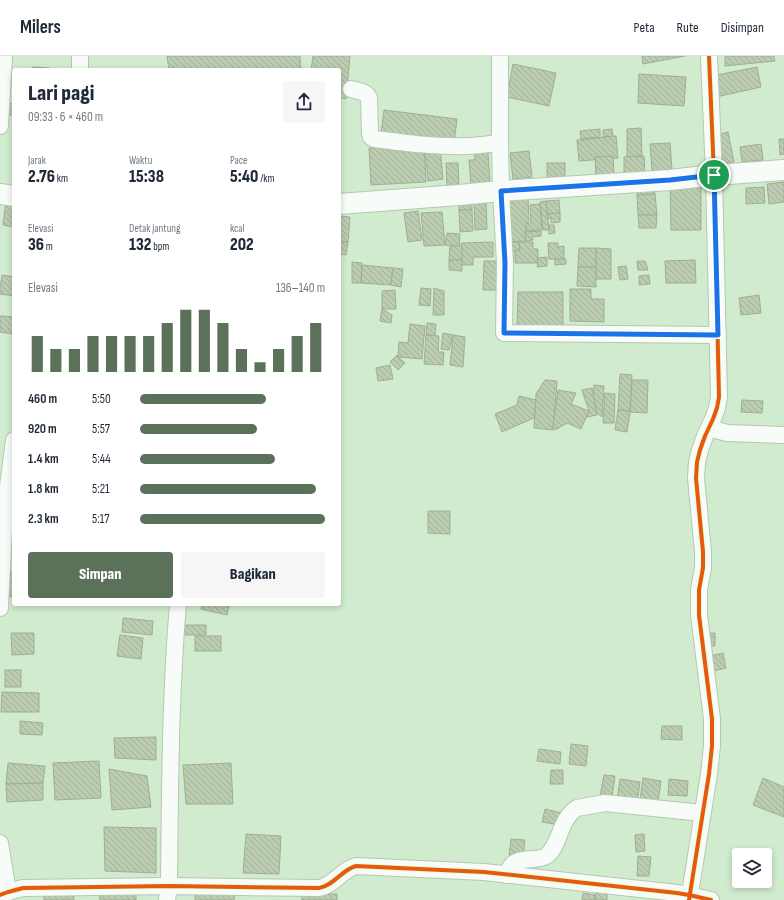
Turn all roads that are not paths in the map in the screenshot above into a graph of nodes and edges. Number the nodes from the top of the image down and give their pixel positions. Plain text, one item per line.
1 (4, 56) edge
2 (80, 56) edge
3 (500, 56) edge
4 (709, 56) edge
5 (80, 68) edge
6 (351, 89) dead end
7 (0, 126) edge
8 (500, 143) junction
9 (784, 170) edge
10 (714, 175) junction
11 (501, 191) junction
12 (0, 194) edge
13 (12, 196) edge
14 (341, 204) edge
15 (718, 335) junction
16 (709, 428) junction
17 (784, 435) edge
18 (12, 474) edge
19 (10, 509) edge
20 (178, 606) edge
21 (0, 608) edge
22 (702, 812) junction
23 (0, 843) edge
24 (507, 875) junction
25 (168, 893) edge
26 (4, 894) edge
27 (689, 897) edge
28 (711, 900) edge

1 - 7 street
2 - 5 street
3 - 8 street
4 - 10 street
6 - 8 street
8 - 11 street
9 - 10 main road
10 - 11 main road
10 - 15 street
11 - 14 main road
11 - 15 street
12 - 13 main road
15 - 16 street
16 - 17 street
16 - 22 street
18 - 19 street
19 - 21 street
20 - 25 street
22 - 24 street
22 - 27 street
23 - 26 street
24 - 25 street
24 - 27 street
25 - 26 street
27 - 28 street

